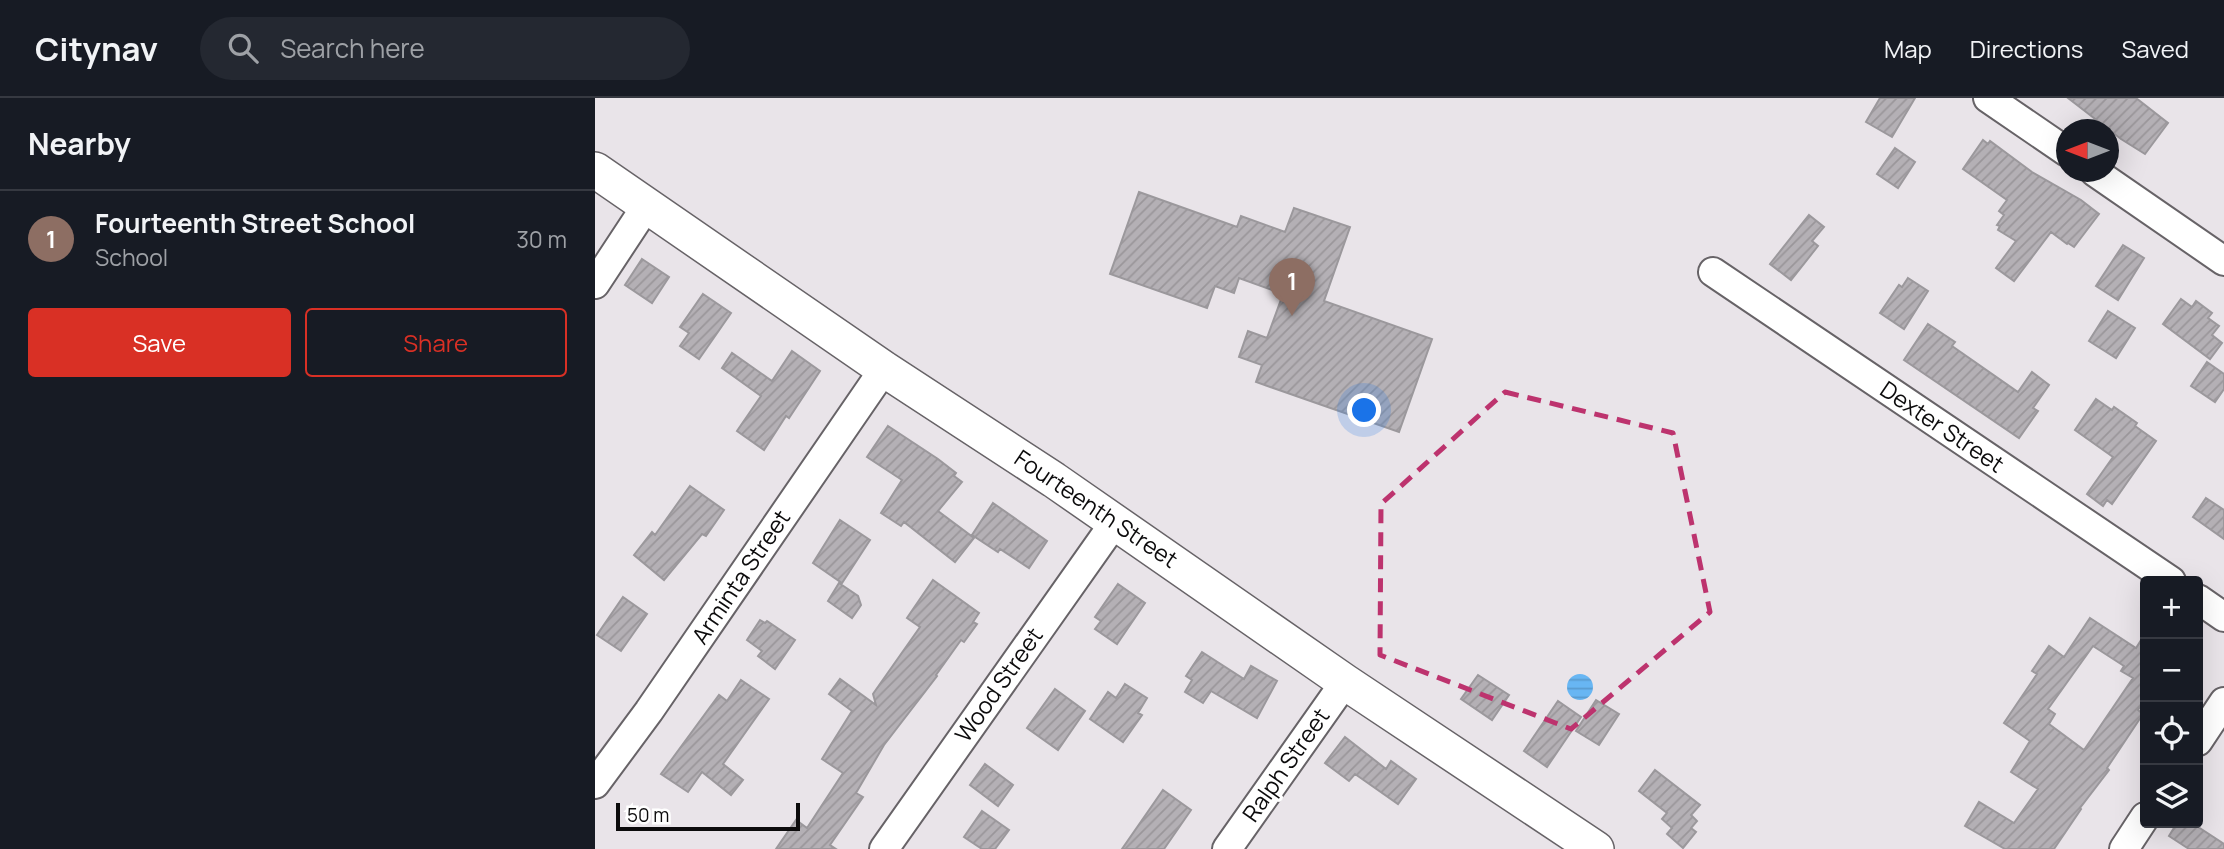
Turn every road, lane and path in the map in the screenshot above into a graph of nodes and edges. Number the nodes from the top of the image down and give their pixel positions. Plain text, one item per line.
1 (1988, 98) edge
2 (2056, 144) edge
3 (595, 170) edge
4 (2109, 182) edge
5 (647, 205) junction
6 (2224, 261) edge
7 (1713, 272) dead end
8 (595, 284) edge
9 (884, 369) junction
10 (1115, 522) junction
11 (2164, 576) edge
12 (2203, 602) edge
13 (2224, 617) edge
14 (1345, 682) junction
15 (2224, 702) edge
16 (2203, 734) edge
17 (595, 784) edge
18 (2140, 825) edge
19 (884, 849) edge
20 (1227, 849) edge
21 (1596, 849) edge
22 (2124, 849) edge

1 - 2 street
3 - 5 street, Fourteenth Street
4 - 6 street
5 - 8 street
5 - 9 street, Fourteenth Street
7 - 11 street, Dexter Street
9 - 10 street, Fourteenth Street
9 - 17 street, Arminta Street
10 - 14 street, Fourteenth Street
10 - 19 street, Wood Street
12 - 13 street
14 - 20 street, Ralph Street
14 - 21 street, Fourteenth Street
15 - 16 street
18 - 22 street

